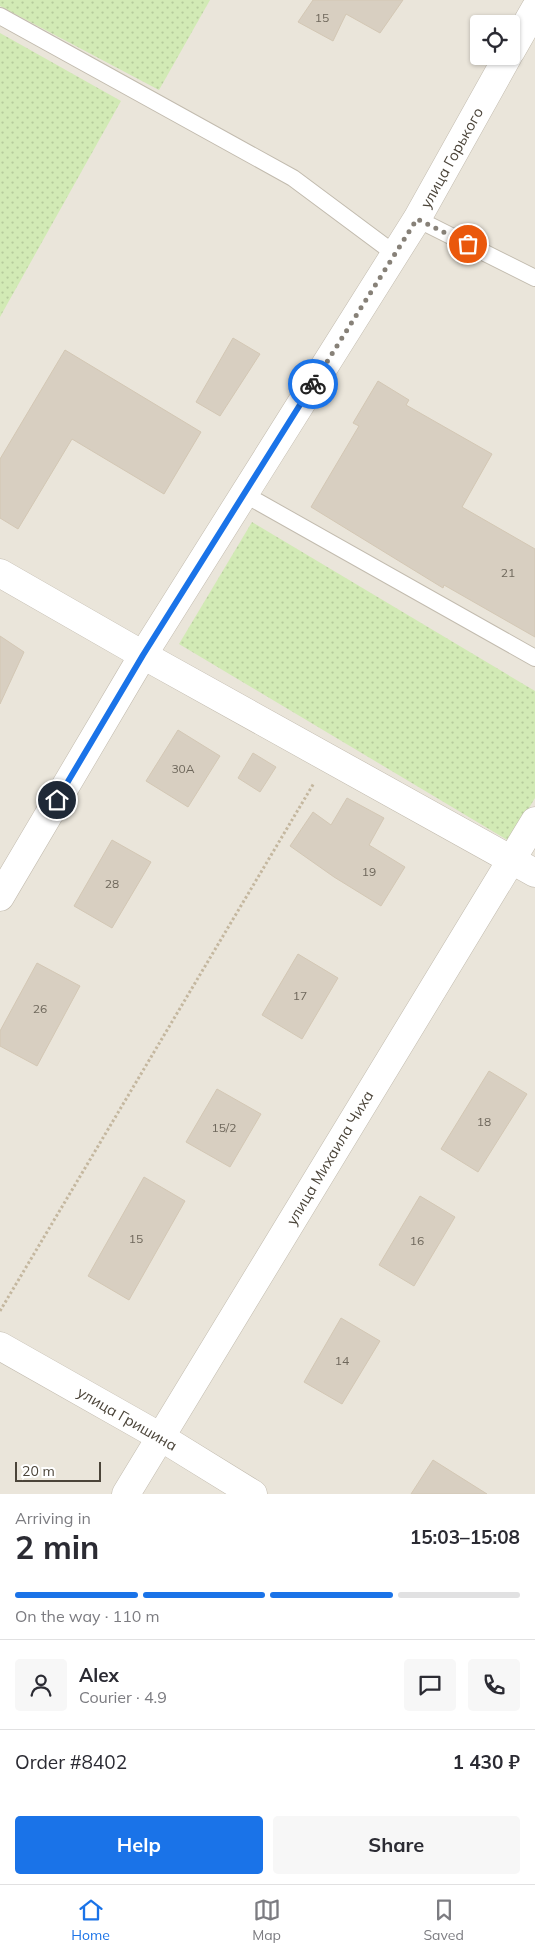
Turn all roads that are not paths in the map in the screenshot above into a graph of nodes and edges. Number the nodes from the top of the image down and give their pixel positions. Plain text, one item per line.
1 (535, 9) edge
2 (0, 16) edge
3 (520, 35) edge
4 (503, 65) edge
5 (417, 219) junction
6 (395, 254) junction
7 (535, 278) edge
8 (244, 494) junction
9 (0, 573) edge
10 (143, 655) junction
11 (535, 658) edge
12 (535, 821) edge
13 (524, 867) edge
14 (0, 897) edge
15 (0, 1346) edge
16 (160, 1436) junction
17 (126, 1494) edge
18 (253, 1494) edge

1 - 3 street
2 - 6 lane
4 - 5 street, улица Горького
5 - 6 street, улица Горького
5 - 7 lane
6 - 8 street, улица Горького
8 - 10 street, улица Горького
8 - 11 lane
9 - 10 street
10 - 13 street
10 - 14 street, улица Горького
12 - 13 street, улица Михаила Чиха
13 - 16 street, улица Михаила Чиха
15 - 16 street, улица Гришина
16 - 17 street, улица Михаила Чиха
16 - 18 street, улица Гришина

